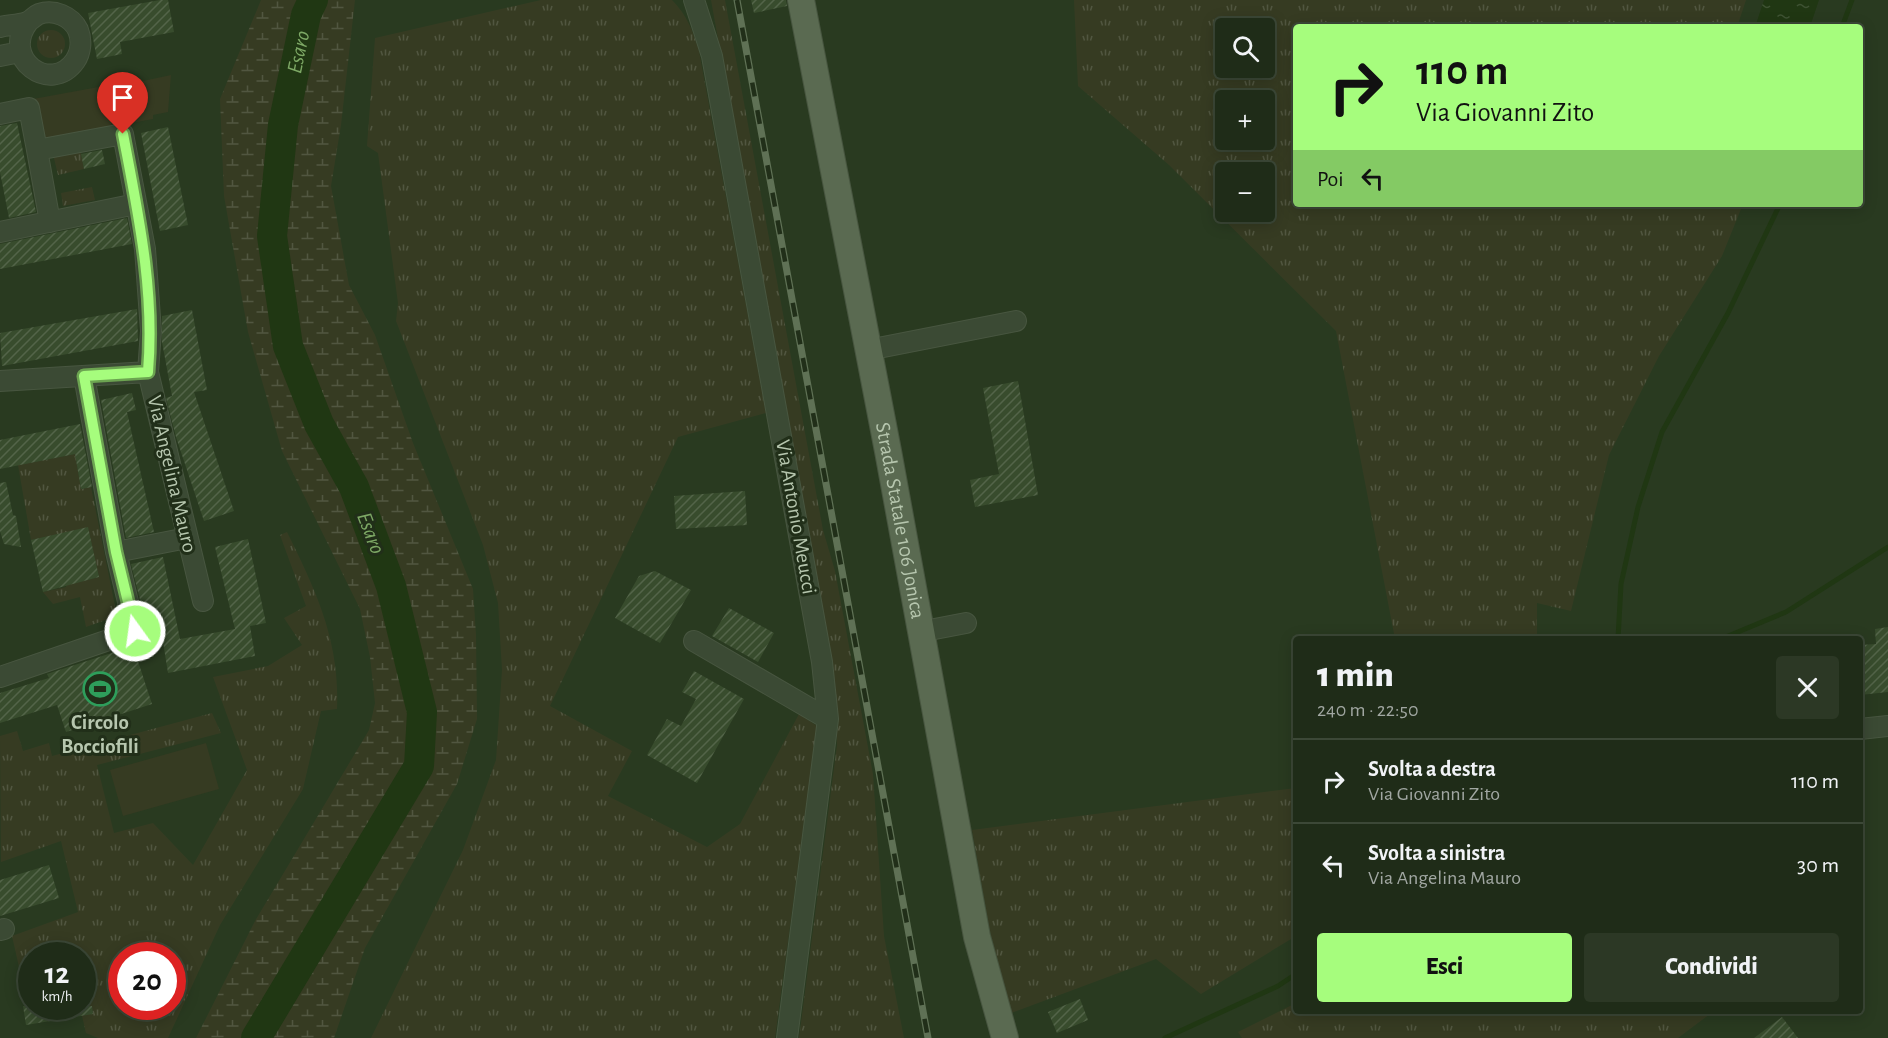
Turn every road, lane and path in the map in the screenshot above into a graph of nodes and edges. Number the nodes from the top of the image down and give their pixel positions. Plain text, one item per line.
1 (694, 0) edge
2 (801, 0) edge
3 (28, 22) junction
4 (0, 27) edge
5 (20, 52) junction
6 (0, 56) edge
7 (0, 114) edge
8 (37, 150) junction
9 (136, 204) junction
10 (50, 222) junction
11 (0, 232) edge
12 (1016, 321) dead end
13 (868, 350) junction
14 (148, 372) junction
15 (84, 376) junction
16 (0, 381) edge
17 (187, 538) junction
18 (116, 552) junction
19 (202, 601) dead end
20 (966, 623) dead end
21 (919, 632) junction
22 (694, 641) dead end
23 (0, 677) edge
24 (828, 719) junction
25 (1888, 726) edge
26 (1863, 729) edge
27 (787, 1038) edge
28 (1005, 1038) edge

1 - 24 street, Via Antonio Meucci
2 - 13 main road, Strada Statale 106 Jonica
3 - 4 street
3 - 5 street
3 - 5 street
5 - 6 street
7 - 8 street
8 - 9 street, Via Angelina Mauro
8 - 10 street
9 - 10 street
9 - 14 street, Via Angelina Mauro
10 - 11 street
12 - 13 street
13 - 21 main road, Strada Statale 106 Jonica
14 - 15 street
14 - 17 street, Via Angelina Mauro
15 - 16 street
15 - 18 street
17 - 18 street
17 - 19 street, Via Angelina Mauro
18 - 23 street
20 - 21 street
21 - 28 main road, Strada Statale 106 Jonica
22 - 24 street
24 - 27 street, Via Antonio Meucci
25 - 26 street

